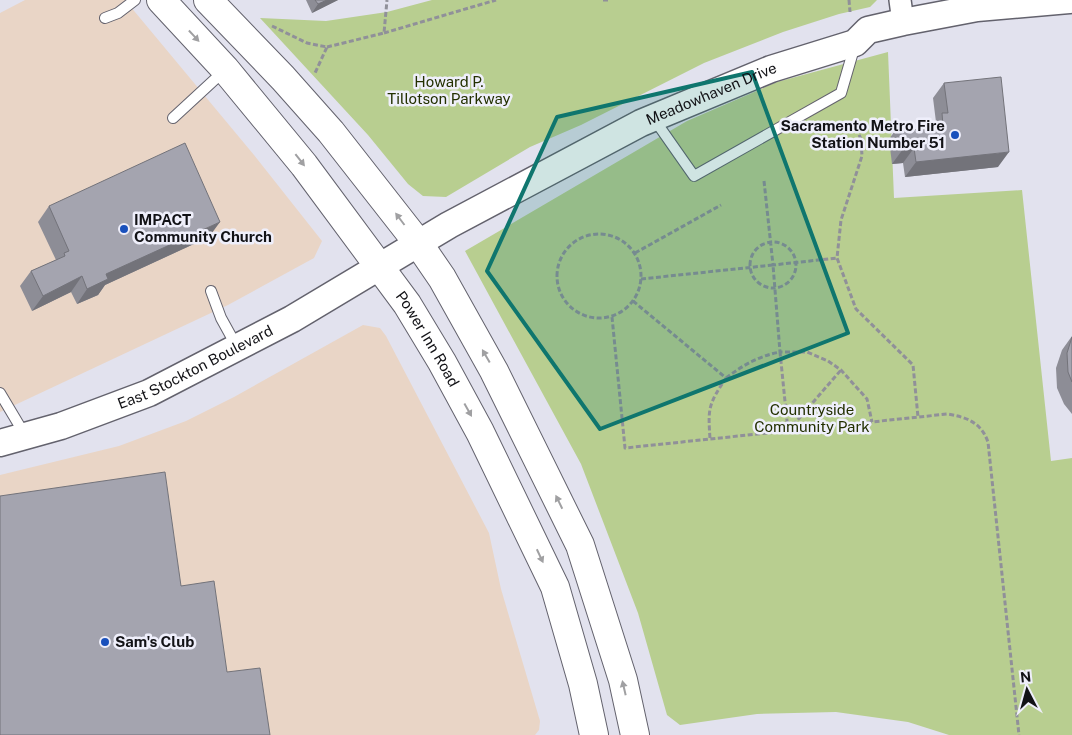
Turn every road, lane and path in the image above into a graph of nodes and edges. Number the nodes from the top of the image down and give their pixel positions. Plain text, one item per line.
1 (135, 0) edge
2 (161, 0) edge
3 (208, 0) edge
4 (386, 0) edge
5 (496, 0) edge
6 (603, 0) edge
7 (609, 0) edge
8 (848, 0) edge
9 (1069, 0) edge
10 (901, 11) edge
11 (850, 12) dead end
12 (105, 18) dead end
13 (272, 26) dead end
14 (384, 33) junction
15 (856, 42) junction
16 (327, 47) junction
17 (225, 70) junction
18 (315, 73) dead end
19 (172, 118) dead end
20 (653, 118) junction
21 (856, 128) dead end
22 (764, 181) dead end
23 (721, 205) dead end
24 (770, 242) junction
25 (418, 243) junction
26 (635, 253) junction
27 (837, 258) junction
28 (796, 262) junction
29 (773, 265) junction
30 (379, 266) junction
31 (751, 267) junction
32 (641, 279) junction
33 (774, 287) junction
34 (211, 291) dead end
35 (633, 301) junction
36 (612, 316) junction
37 (238, 348) junction
38 (780, 352) junction
39 (841, 370) junction
40 (726, 378) junction
41 (0, 392) edge
42 (918, 417) junction
43 (872, 422) junction
44 (788, 431) junction
45 (26, 436) junction
46 (710, 439) junction
47 (0, 443) edge
48 (594, 735) edge
49 (635, 735) edge
50 (1019, 735) edge

1 - 12 lane
2 -> 17 main road, Power Inn Road
25 -> 3 main road
4 - 14 path
5 - 14 path
6 - 7 path
8 - 11 path
9 - 10 street, Meadowhaven Drive
10 - 15 street, Meadowhaven Drive
13 - 16 path
14 - 16 path
15 - 20 street, Meadowhaven Drive
15 - 20 lane
16 - 18 path
17 - 19 lane
17 -> 30 main road, Power Inn Road
20 - 25 street, Meadowhaven Drive
21 - 27 path
22 - 24 path
23 - 26 path
24 - 28 path
24 - 29 path
24 - 31 path
25 - 30 street, Meadowhaven Drive
49 -> 25 main road
26 - 32 path
26 - 36 path
27 - 28 path
27 - 42 path
28 - 29 path
28 - 33 path
29 - 31 path
29 - 33 path
30 - 37 street, East Stockton Boulevard
30 -> 48 main road, Power Inn Road
31 - 32 path
31 - 33 path
32 - 35 path
33 - 38 path
34 - 37 lane
35 - 36 path
35 - 40 path
36 - 46 path
37 - 45 street, East Stockton Boulevard
38 - 39 path
38 - 40 path
38 - 44 path
39 - 43 path
39 - 44 path
40 - 46 path
41 - 45 lane
42 - 43 path
42 - 50 path
43 - 44 path
44 - 46 path
45 - 47 street, East Stockton Boulevard

